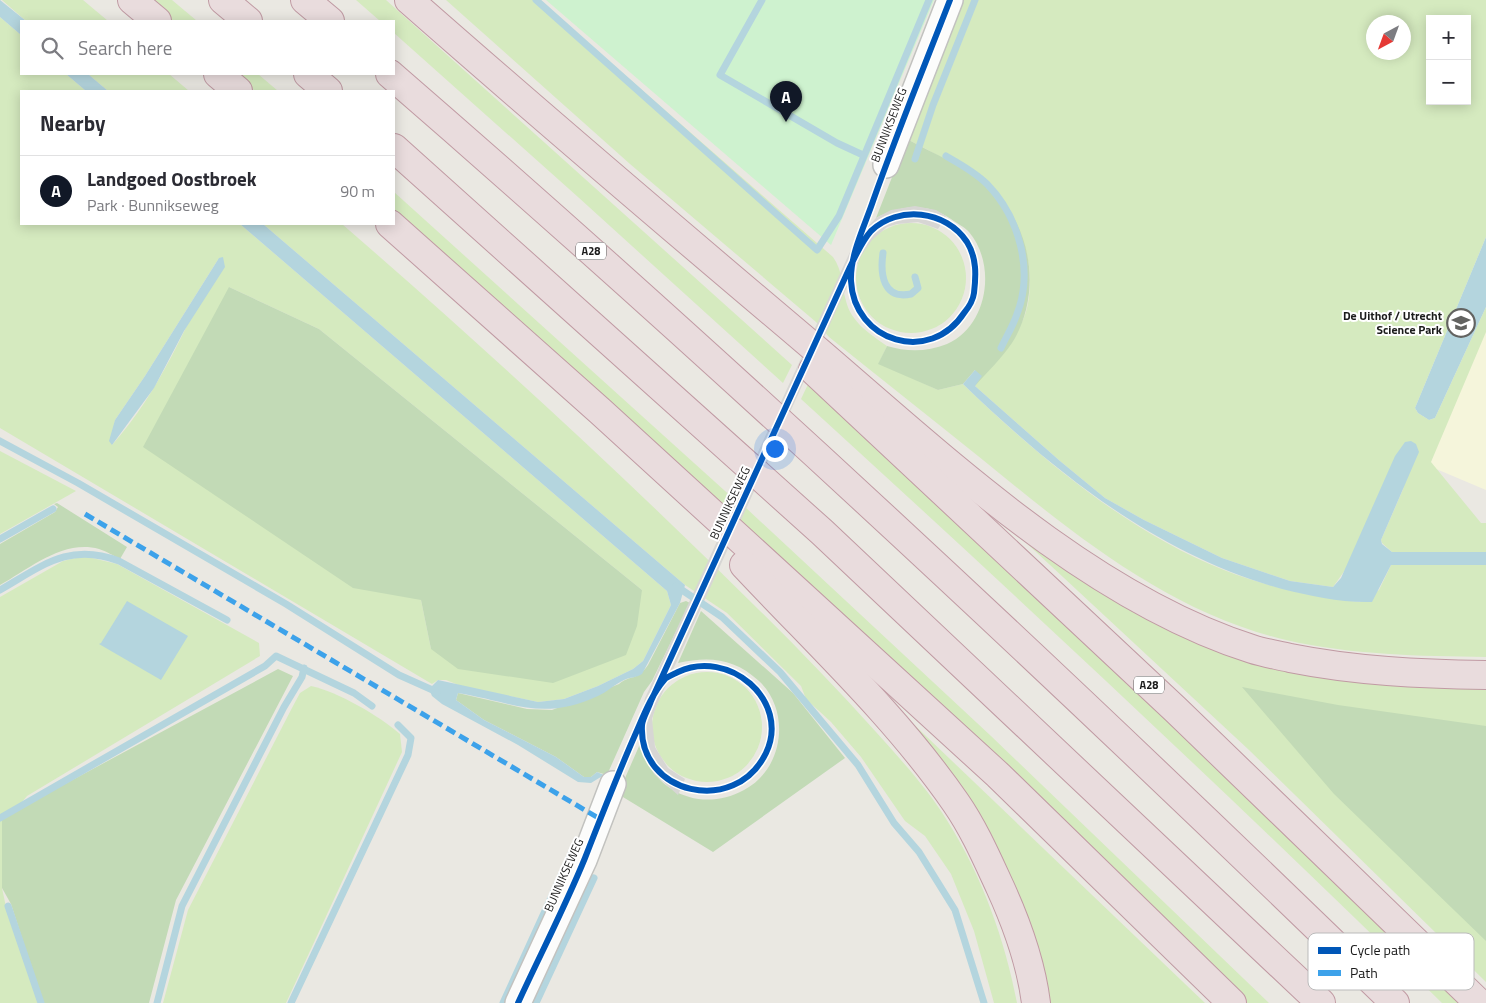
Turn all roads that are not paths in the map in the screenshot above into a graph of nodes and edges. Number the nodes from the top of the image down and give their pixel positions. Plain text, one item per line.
1 (132, 0) edge
2 (223, 0) edge
3 (305, 0) edge
4 (409, 0) edge
5 (950, 0) edge
6 (156, 20) edge
7 (247, 20) edge
8 (329, 20) edge
9 (219, 75) edge
10 (309, 75) edge
11 (391, 75) edge
12 (237, 90) edge
13 (327, 90) edge
14 (562, 135) junction
15 (395, 149) edge
16 (886, 165) dead end
17 (391, 225) edge
18 (600, 411) junction
19 (1486, 675) edge
20 (613, 784) dead end
21 (1323, 933) edge
22 (1407, 933) edge
23 (1382, 990) edge
24 (1466, 990) edge
25 (518, 1003) edge
26 (1036, 1003) edge
27 (1232, 1003) edge
28 (1321, 1003) edge
29 (1396, 1003) edge
30 (1479, 1003) edge

1 - 6 highway
2 - 7 highway
3 - 8 highway
4 - 14 highway, A28
5 - 16 street, BUNNIKSEWEG
9 - 12 highway
10 - 13 highway
11 - 21 highway, A28
14 - 19 highway, A28
14 - 22 highway, A28
15 - 28 highway
17 - 18 highway
18 - 26 highway
18 - 27 highway
20 - 25 street, BUNNIKSEWEG
23 - 29 highway, A28
24 - 30 highway, A28

